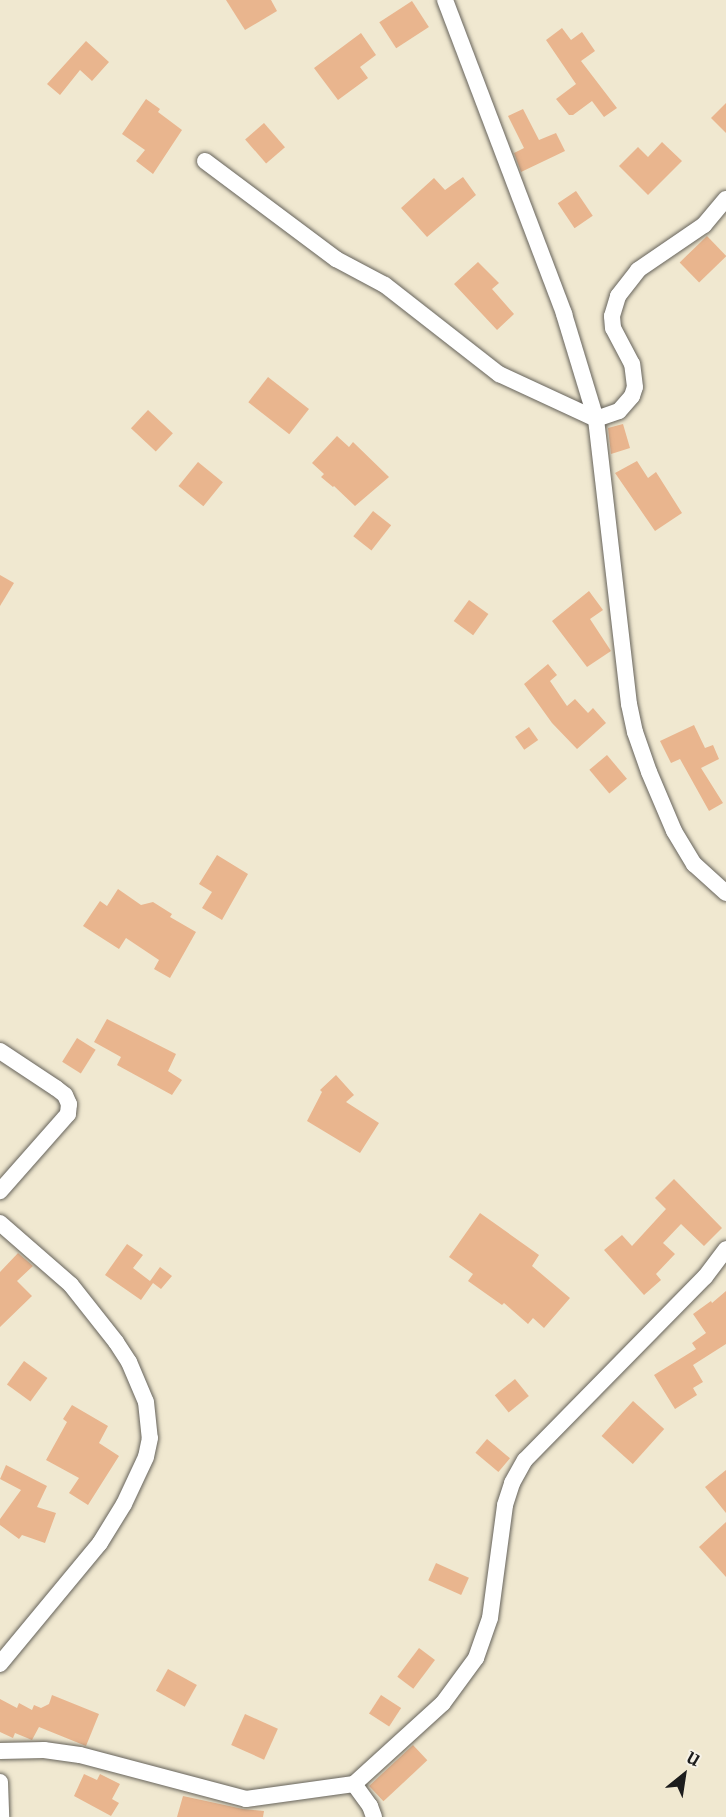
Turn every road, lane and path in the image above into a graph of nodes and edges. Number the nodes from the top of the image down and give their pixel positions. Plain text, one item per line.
1 (445, 0) edge
2 (206, 161) dead end
3 (726, 199) edge
4 (596, 419) junction
5 (726, 893) edge
6 (0, 1051) edge
7 (0, 1191) edge
8 (0, 1223) edge
9 (726, 1249) edge
10 (0, 1664) edge
11 (0, 1751) edge
12 (0, 1782) edge
13 (354, 1785) junction
14 (1, 1817) edge
15 (374, 1817) edge

1 - 4 street
2 - 4 street
3 - 4 street
4 - 5 street
6 - 7 street
8 - 10 street
9 - 13 street
11 - 13 street
12 - 14 street
13 - 15 street

